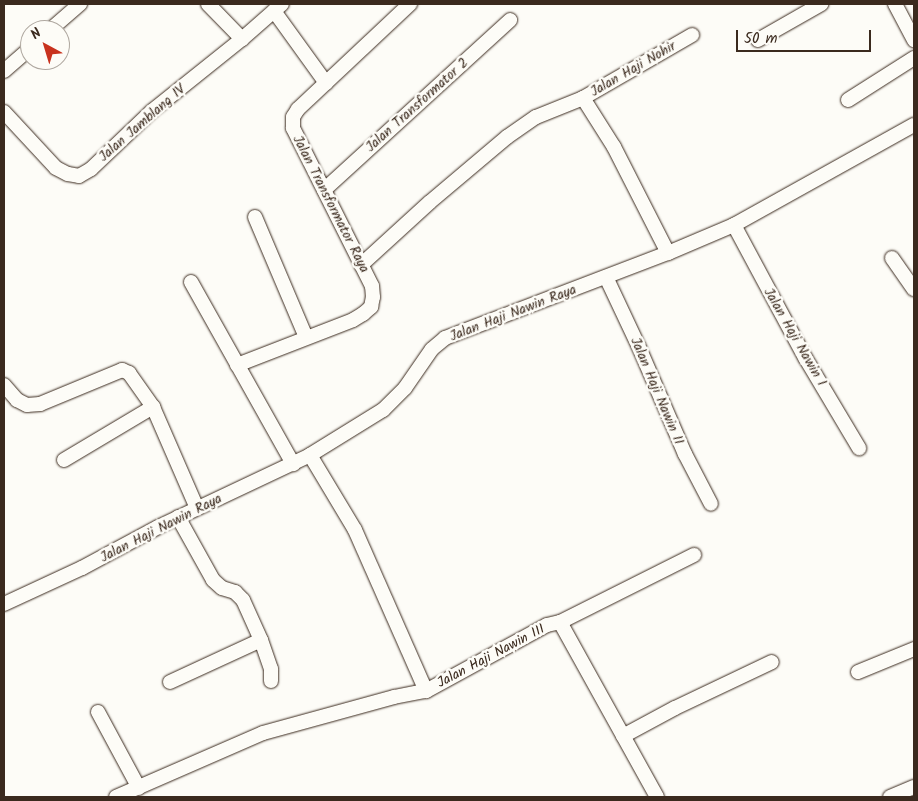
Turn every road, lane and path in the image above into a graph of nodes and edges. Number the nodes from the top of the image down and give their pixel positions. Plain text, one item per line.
1 (80, 4) edge
2 (208, 4) edge
3 (410, 4) edge
4 (821, 4) edge
5 (895, 4) edge
6 (278, 8) edge
7 (62, 20) edge
8 (510, 20) dead end
9 (692, 35) dead end
10 (242, 39) junction
11 (758, 40) dead end
12 (914, 40) edge
13 (20, 57) edge
14 (914, 58) edge
15 (4, 71) edge
16 (326, 83) junction
17 (578, 99) junction
18 (848, 100) dead end
19 (4, 112) edge
20 (914, 124) edge
21 (324, 190) junction
22 (255, 217) dead end
23 (734, 224) junction
24 (668, 253) junction
25 (892, 258) dead end
26 (361, 265) junction
27 (606, 277) junction
28 (191, 282) dead end
29 (914, 289) edge
30 (306, 337) junction
31 (237, 365) junction
32 (4, 385) edge
33 (153, 407) junction
34 (859, 448) dead end
35 (310, 455) junction
36 (64, 460) dead end
37 (293, 464) junction
38 (711, 504) dead end
39 (197, 508) junction
40 (178, 517) junction
41 (694, 555) dead end
42 (4, 604) edge
43 (560, 622) junction
44 (261, 640) junction
45 (914, 649) edge
46 (772, 662) dead end
47 (858, 672) dead end
48 (271, 681) dead end
49 (170, 682) dead end
50 (426, 692) junction
51 (98, 712) dead end
52 (623, 736) junction
53 (914, 787) edge
54 (139, 788) junction
55 (116, 797) edge
56 (657, 797) edge
57 (890, 797) edge

1 - 7 street
2 - 10 street
3 - 16 street, Jalan Transformator Raya
4 - 11 street
5 - 12 street
6 - 10 street, Jalan Jamblang IV
6 - 16 street
8 - 21 street, Jalan Transformator 2
9 - 17 street, Jalan Haji Nohir
10 - 19 street, Jalan Jamblang IV
13 - 15 street
14 - 18 street
16 - 21 street, Jalan Transformator Raya
17 - 24 street
17 - 26 street, Jalan Haji Nohir
20 - 23 street, Jalan Haji Nawin Raya
21 - 26 street, Jalan Transformator Raya
22 - 30 street
23 - 24 street, Jalan Haji Nawin Raya
23 - 34 street, Jalan Haji Nawin I
24 - 27 street, Jalan Haji Nawin Raya
25 - 29 street
26 - 30 street, Jalan Transformator Raya
27 - 35 street, Jalan Haji Nawin Raya
27 - 38 street, Jalan Haji Nawin II
28 - 31 street
30 - 31 street, Jalan Transformator Raya
31 - 37 street
32 - 33 street
33 - 36 street
33 - 39 street
35 - 37 street, Jalan Haji Nawin Raya
35 - 50 street, Jalan Haji Nawin III
37 - 39 street, Jalan Haji Nawin Raya
39 - 40 street, Jalan Haji Nawin Raya
40 - 42 street, Jalan Haji Nawin Raya
40 - 44 street
41 - 43 street
43 - 50 street, Jalan Haji Nawin III
43 - 52 street, Jalan Haji Nawin III
44 - 48 street
44 - 49 street
45 - 47 street
46 - 52 street
50 - 54 street
51 - 54 street
52 - 56 street, Jalan Haji Nawin III
53 - 57 street
54 - 55 street

